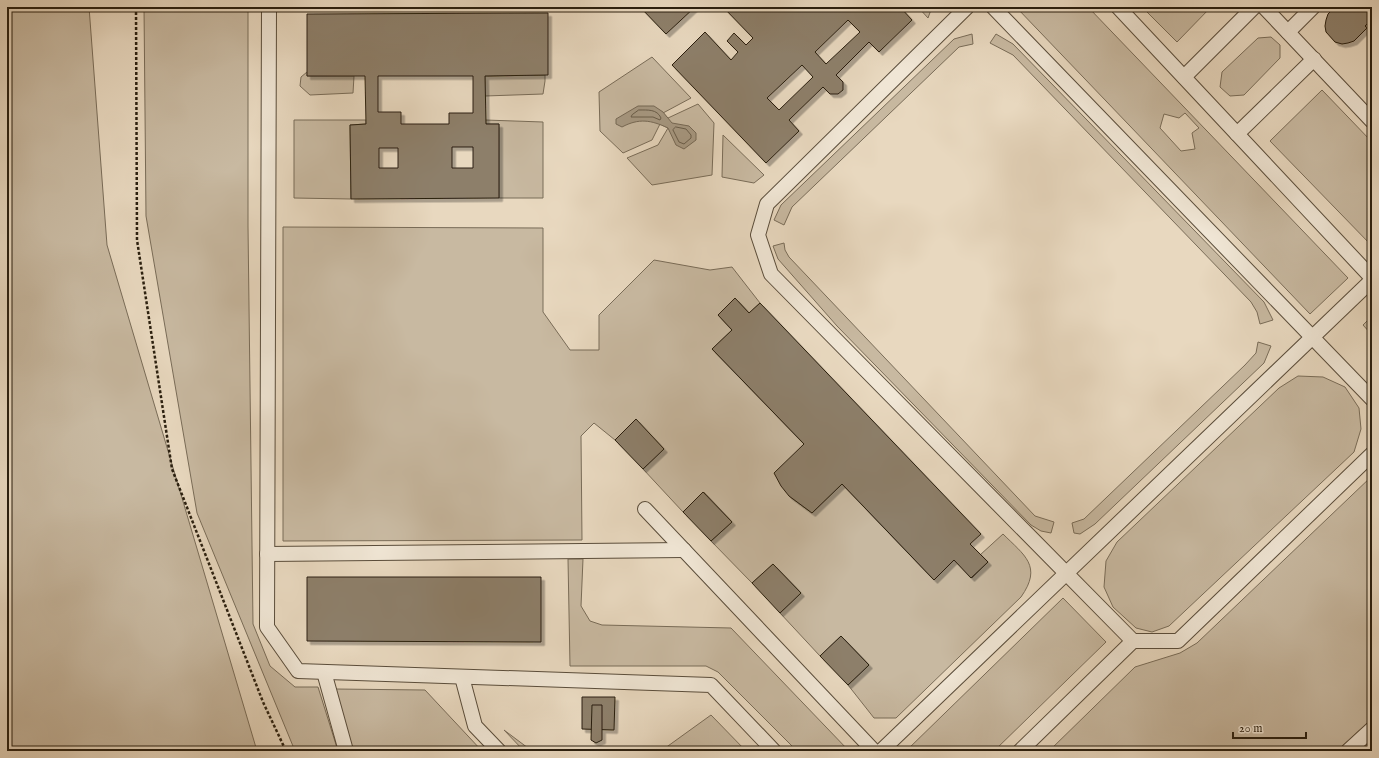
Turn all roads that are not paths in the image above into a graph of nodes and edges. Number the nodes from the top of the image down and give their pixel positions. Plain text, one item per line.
1 (269, 7) edge
2 (967, 7) edge
3 (993, 7) edge
4 (1118, 7) edge
5 (1254, 7) edge
6 (1264, 7) edge
7 (1312, 7) edge
8 (1288, 32) junction
9 (1314, 59) junction
10 (1184, 77) junction
11 (1372, 121) edge
12 (1237, 134) junction
13 (1372, 279) edge
14 (1312, 337) junction
15 (1372, 399) edge
16 (1372, 454) edge
17 (645, 509) dead end
18 (684, 550) junction
19 (267, 554) junction
20 (1066, 574) junction
21 (1133, 641) junction
22 (324, 672) junction
23 (462, 677) junction
24 (1372, 729) edge
25 (346, 751) edge
26 (499, 751) edge
27 (774, 751) edge
28 (874, 751) edge
29 (881, 751) edge
30 (1020, 751) edge
31 (1348, 751) edge

1 - 19 lane
2 - 20 lane
3 - 14 lane
4 - 10 lane
5 - 10 lane
6 - 8 lane
7 - 8 lane
8 - 9 lane
9 - 11 lane
9 - 12 lane
10 - 12 lane
12 - 13 lane
13 - 14 lane
14 - 15 lane
14 - 20 lane
16 - 21 lane
17 - 18 lane
18 - 19 lane
18 - 28 lane
19 - 22 lane
20 - 21 lane
20 - 29 lane
21 - 30 lane
22 - 23 lane
22 - 25 lane
23 - 26 lane
23 - 27 lane
24 - 31 lane

